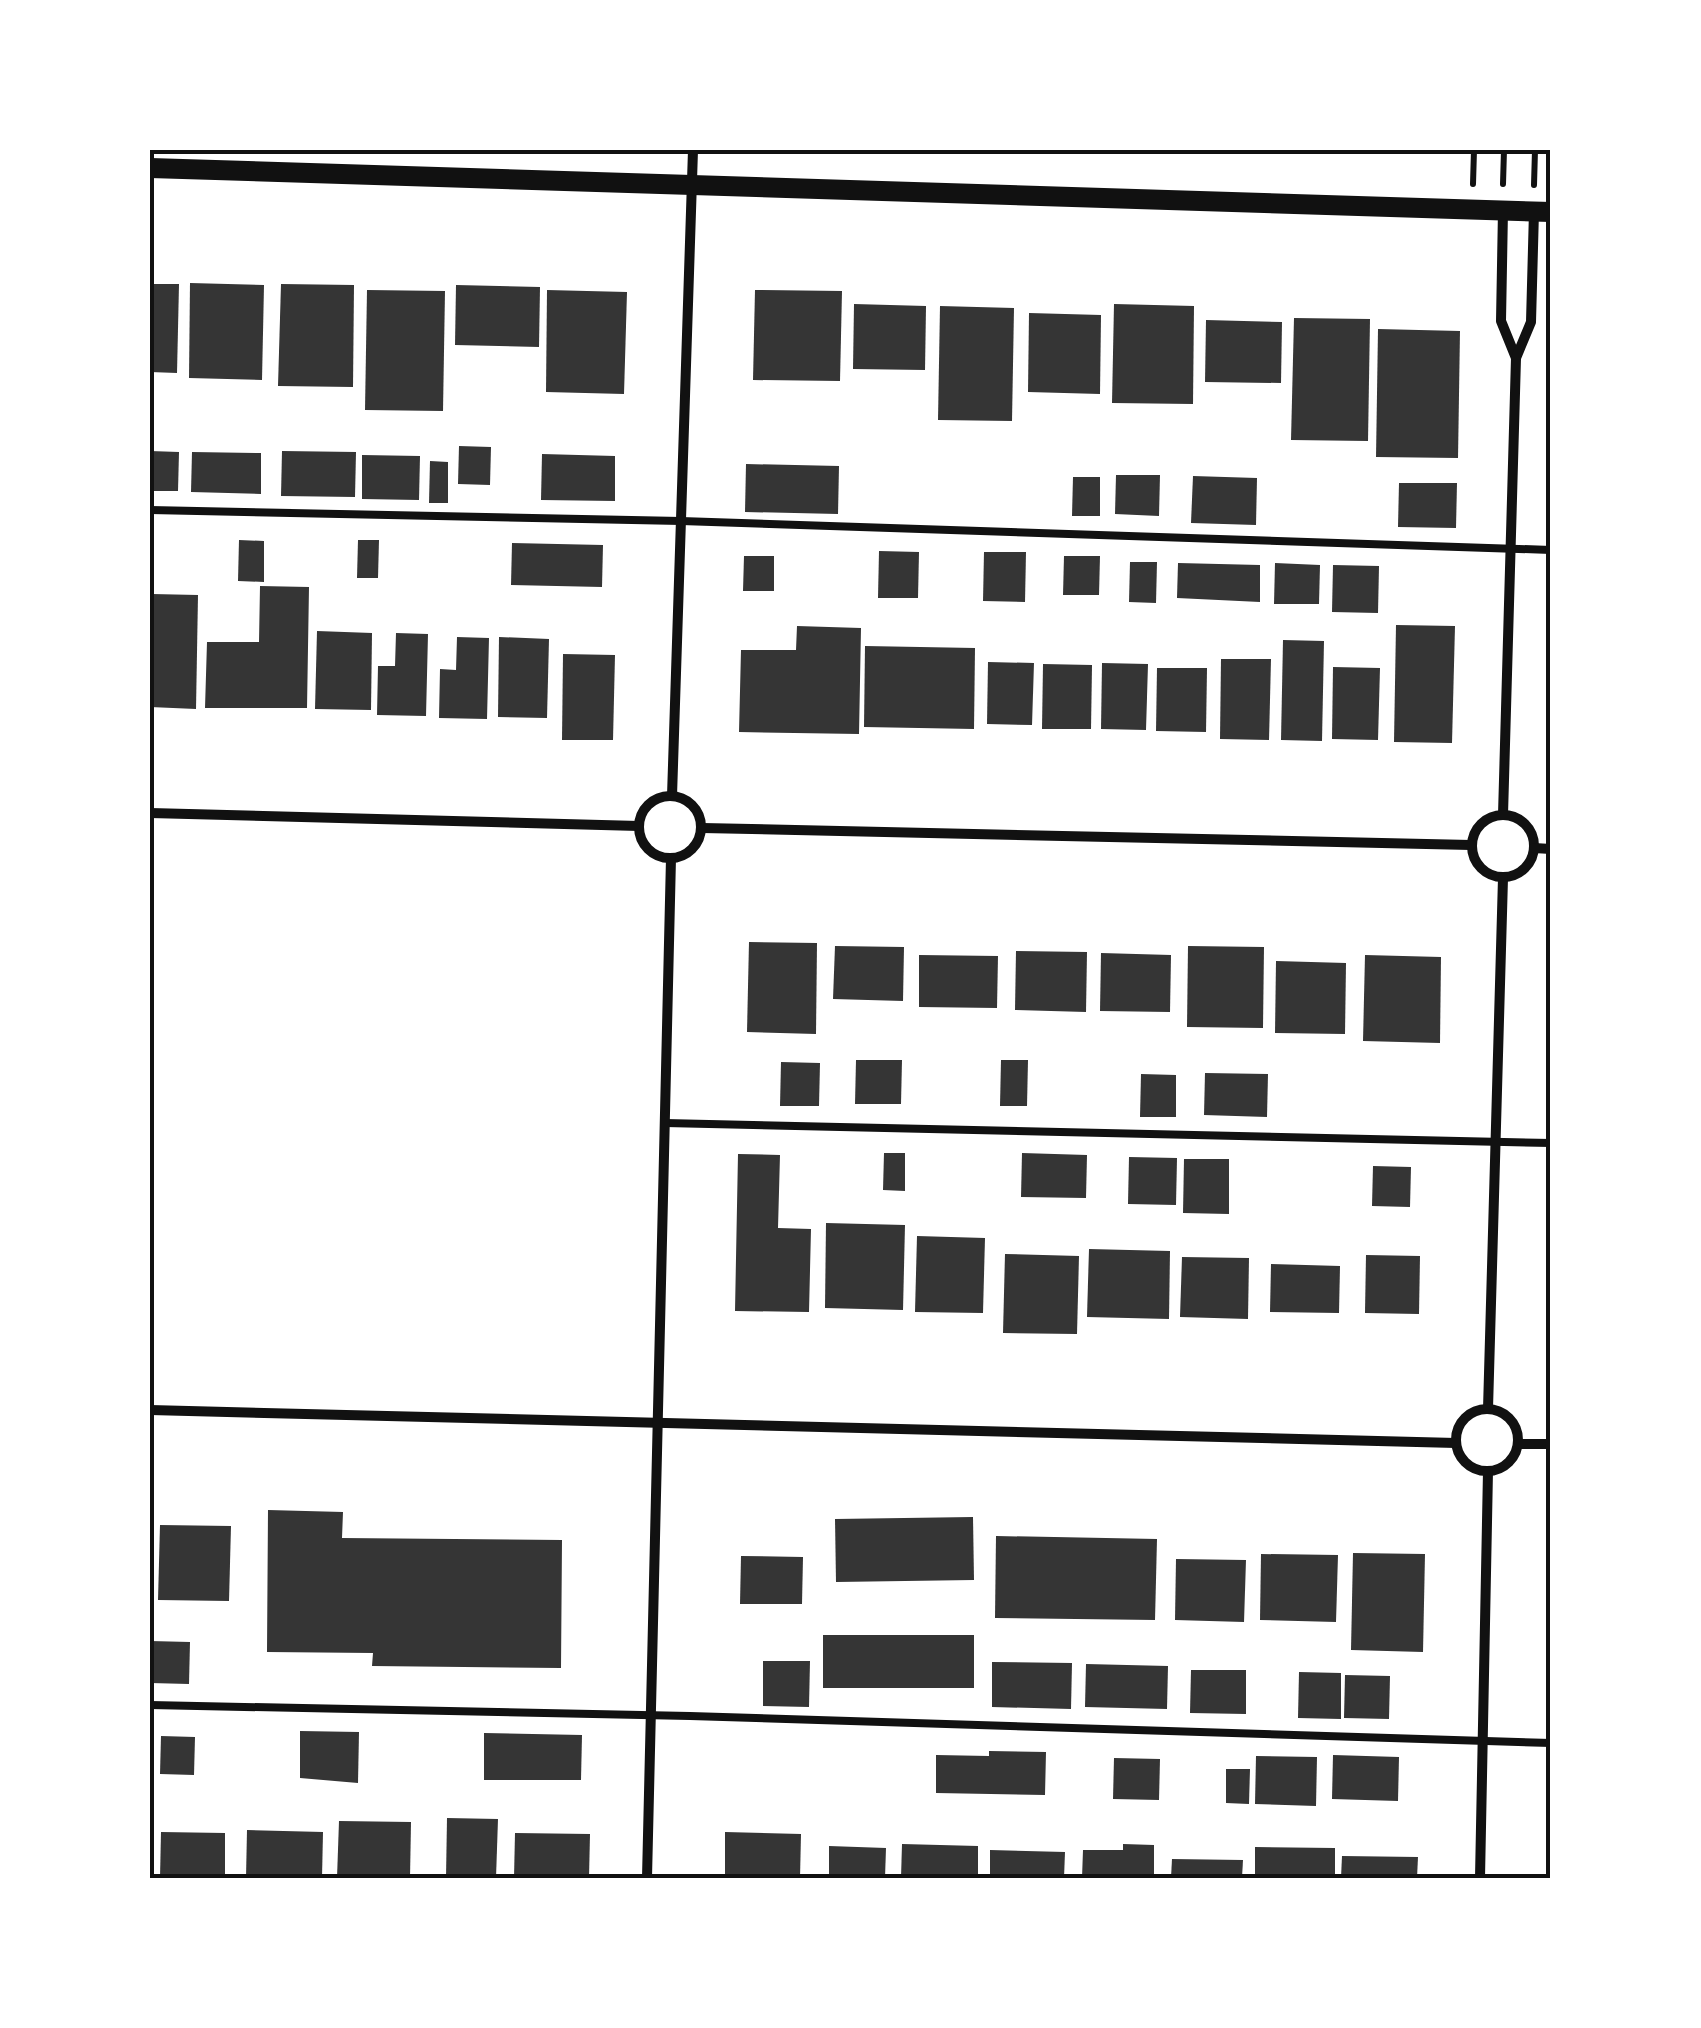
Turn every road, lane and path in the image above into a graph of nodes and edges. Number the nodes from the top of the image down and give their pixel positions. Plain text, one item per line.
1 (693, 150) edge
2 (1474, 150) edge
3 (150, 168) edge
4 (692, 184) junction
5 (1473, 186) dead end
6 (1503, 210) junction
7 (1542, 211) edge
8 (1516, 358) junction
9 (150, 510) edge
10 (681, 521) junction
11 (1510, 548) junction
12 (1551, 550) edge
13 (672, 796) junction
14 (150, 813) edge
15 (1503, 816) junction
16 (639, 826) junction
17 (702, 828) junction
18 (1471, 844) junction
19 (1534, 848) junction
20 (1551, 849) edge
21 (671, 858) junction
22 (1503, 878) junction
23 (665, 1123) junction
24 (1495, 1142) junction
25 (1551, 1144) edge
26 (1488, 1409) junction
27 (150, 1410) edge
28 (659, 1422) junction
29 (1456, 1443) junction
30 (1518, 1444) junction
31 (1551, 1444) edge
32 (1488, 1472) junction
33 (150, 1705) edge
34 (650, 1717) junction
35 (1482, 1741) junction
36 (1551, 1743) edge
37 (647, 1878) edge
38 (1480, 1878) edge

1 - 4 street
2 - 5 path
3 - 4 main road
4 - 6 main road
4 - 10 street
6 - 7 main road
6 - 8 street
7 - 8 street
8 - 11 street
9 - 10 lane
10 - 11 lane
10 - 13 street
11 - 12 lane
11 - 15 street
13 - 16 street
13 - 17 street
14 - 16 street
15 - 18 street
15 - 19 street
16 - 21 street
17 - 18 street
17 - 21 street
18 - 22 street
19 - 20 street
19 - 22 street
21 - 23 street
22 - 24 street
23 - 24 lane
23 - 28 street
24 - 25 lane
24 - 26 street
26 - 29 street
26 - 30 street
27 - 28 street
28 - 29 street
28 - 34 street
29 - 32 street
30 - 31 street
30 - 32 street
32 - 35 street
33 - 34 lane
34 - 35 lane
34 - 37 street
35 - 36 lane
35 - 38 street

